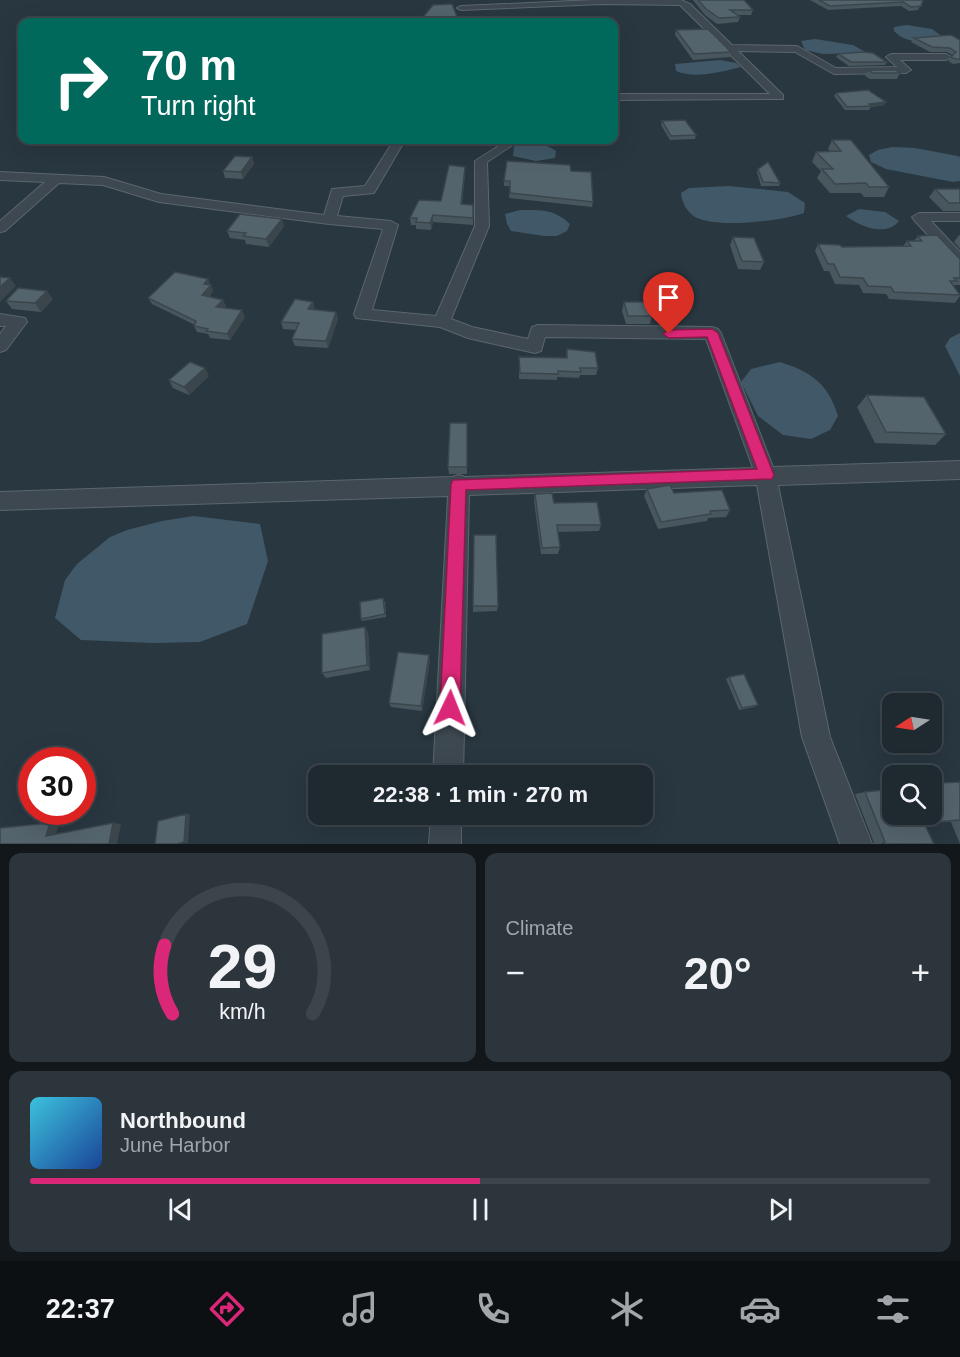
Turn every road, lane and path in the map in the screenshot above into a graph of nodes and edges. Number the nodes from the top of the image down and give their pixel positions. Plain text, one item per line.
1 (678, 2) edge
2 (461, 8) dead end
3 (729, 48) junction
4 (946, 57) dead end
5 (618, 98) edge
6 (397, 144) edge
7 (508, 144) edge
8 (0, 176) edge
9 (56, 179) junction
10 (960, 217) edge
11 (329, 220) junction
12 (0, 228) edge
13 (960, 261) edge
14 (0, 320) edge
15 (442, 322) junction
16 (0, 346) edge
17 (960, 470) edge
18 (766, 475) junction
19 (459, 484) junction
20 (0, 501) edge
21 (448, 765) edge
22 (446, 825) edge
23 (445, 844) edge
24 (856, 844) edge

1 - 2 street
1 - 3 street
3 - 4 street
3 - 5 street
6 - 11 street
7 - 15 street
8 - 9 street
9 - 11 street
9 - 12 street
10 - 13 street
11 - 15 street
14 - 16 street
15 - 18 street
17 - 18 street
18 - 19 street
18 - 24 street
19 - 20 street
19 - 21 street
22 - 23 street

